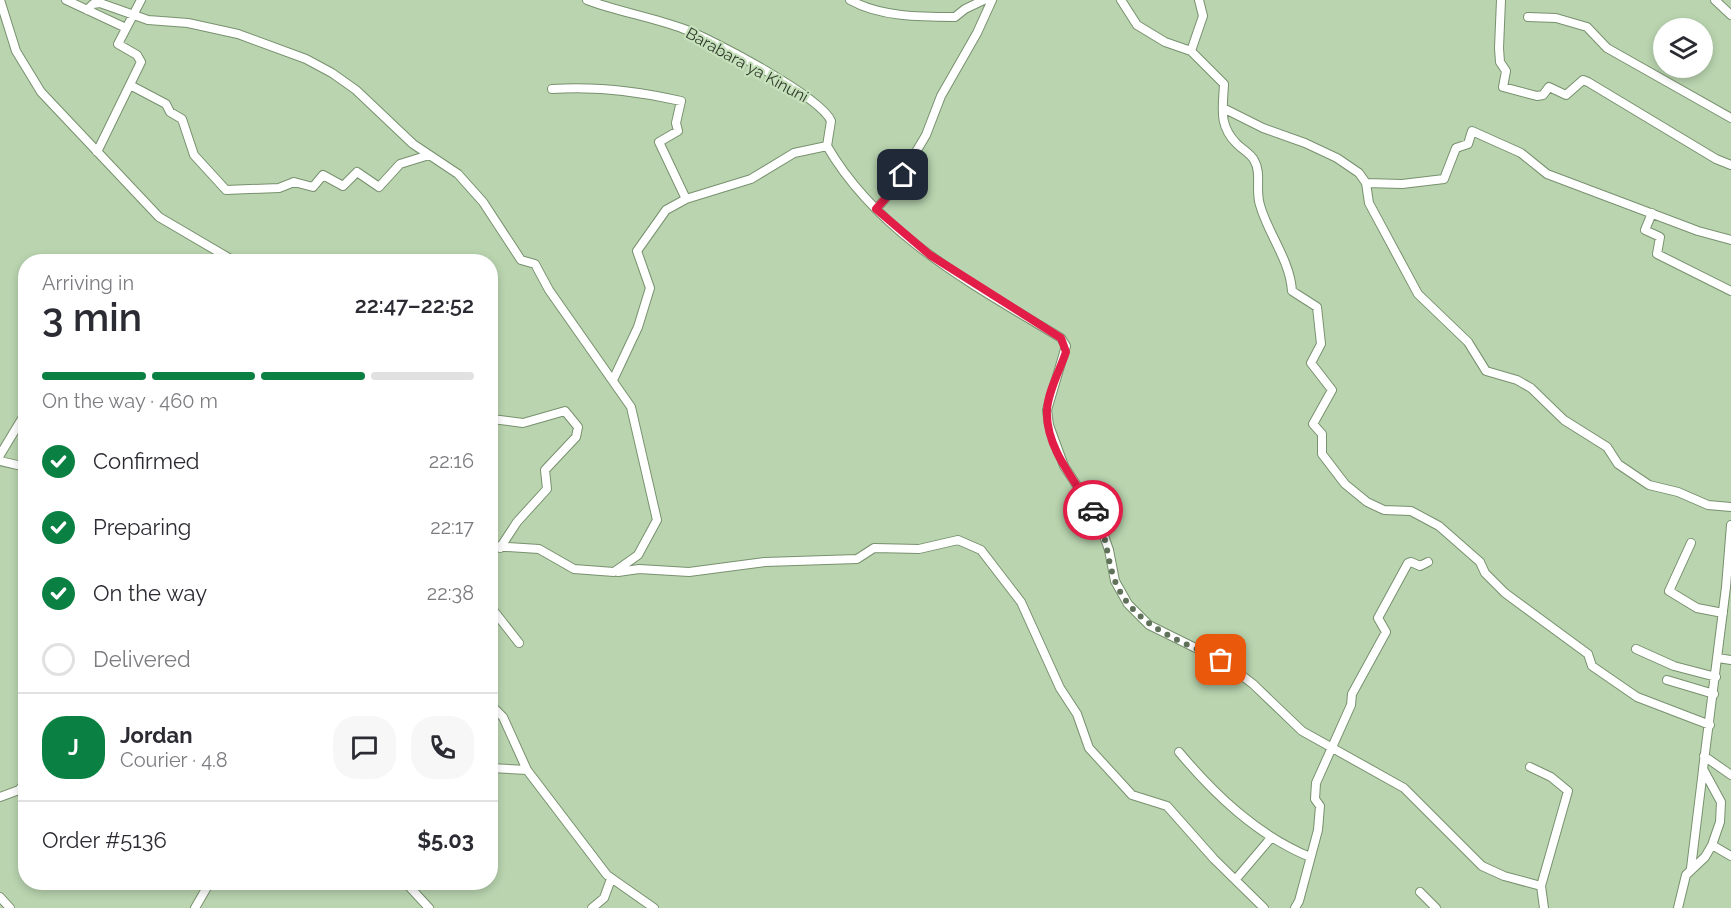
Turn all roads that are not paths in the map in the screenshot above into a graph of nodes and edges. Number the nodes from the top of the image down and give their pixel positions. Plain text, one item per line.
1 (0, 0) edge
2 (66, 0) edge
3 (141, 0) edge
4 (587, 0) edge
5 (850, 0) edge
6 (992, 0) edge
7 (1121, 0) edge
8 (1199, 0) edge
9 (1502, 0) edge
10 (1715, 0) edge
11 (599, 2) edge
12 (981, 2) edge
13 (91, 4) edge
14 (133, 15) junction
15 (1731, 15) edge
16 (1528, 17) dead end
17 (126, 28) junction
18 (1191, 51) junction
19 (130, 85) junction
20 (552, 89) dead end
21 (1223, 108) junction
22 (1731, 118) edge
23 (827, 146) junction
24 (97, 152) junction
25 (429, 155) junction
26 (1731, 165) edge
27 (1366, 183) junction
28 (686, 199) junction
29 (876, 209) junction
30 (1652, 213) junction
31 (1731, 240) edge
32 (222, 254) edge
33 (1731, 291) edge
34 (613, 380) junction
35 (498, 420) edge
36 (18, 425) edge
37 (0, 455) edge
38 (0, 461) edge
39 (18, 465) edge
40 (1731, 508) edge
41 (1731, 525) edge
42 (1691, 543) dead end
43 (500, 548) joint
44 (1428, 562) dead end
45 (614, 572) junction
46 (1723, 613) junction
47 (498, 616) edge
48 (519, 643) dead end
49 (1636, 649) dead end
50 (1718, 658) junction
51 (1731, 660) edge
52 (1716, 677) junction
53 (1667, 680) dead end
54 (1714, 694) junction
55 (498, 712) edge
56 (1710, 725) junction
57 (1332, 748) junction
58 (1179, 752) dead end
59 (1704, 756) junction
60 (1530, 767) dead end
61 (498, 768) edge
62 (527, 770) junction
63 (1703, 770) junction
64 (1731, 775) edge
65 (18, 790) edge
66 (0, 797) edge
67 (1270, 839) junction
68 (1712, 845) junction
69 (1731, 856) edge
70 (1310, 857) junction
71 (1691, 868) junction
72 (611, 879) junction
73 (1236, 879) junction
74 (1541, 886) junction
75 (205, 890) edge
76 (412, 890) edge
77 (1420, 892) dead end
78 (0, 897) edge
79 (10, 908) edge
80 (195, 908) edge
81 (429, 908) edge
82 (592, 908) edge
83 (654, 908) edge
84 (1264, 908) edge
85 (1295, 908) edge
86 (1436, 908) edge
87 (1544, 908) edge
88 (1677, 908) edge

1 - 24 street
2 - 13 street
3 - 14 street
4 - 11 street, Barabara ya Kinuni
5 - 12 street
6 - 29 street
7 - 18 street
8 - 18 street
9 - 26 street
10 - 15 street
11 - 23 street, Barabara ya Kinuni
13 - 14 street
13 - 17 street
14 - 17 street
14 - 25 street
16 - 22 street
17 - 19 street
18 - 21 street
19 - 24 street
19 - 25 street
20 - 28 street
21 - 27 street
21 - 56 street
23 - 28 street
23 - 29 street
24 - 32 street
25 - 34 street
27 - 30 street
27 - 40 street
28 - 34 street
29 - 57 street
30 - 31 street
30 - 33 street
34 - 45 street
35 - 43 street
36 - 37 street
38 - 39 street
41 - 46 street
42 - 46 street
43 - 45 street
44 - 57 street
45 - 73 street
46 - 50 street
47 - 48 street
49 - 52 street
50 - 51 street
50 - 52 street
52 - 54 street
53 - 54 street
54 - 56 street
55 - 62 street
56 - 59 street
57 - 70 street
57 - 74 street
58 - 67 street
59 - 63 street
59 - 64 street
60 - 74 street
61 - 62 street
62 - 72 street
63 - 68 street
63 - 71 street
65 - 66 street
67 - 70 street
67 - 73 street
68 - 69 street
68 - 71 street
70 - 85 street
71 - 88 street
72 - 82 street
72 - 83 street
73 - 84 street
74 - 87 street
75 - 80 street
76 - 81 street
77 - 86 street
78 - 79 street

